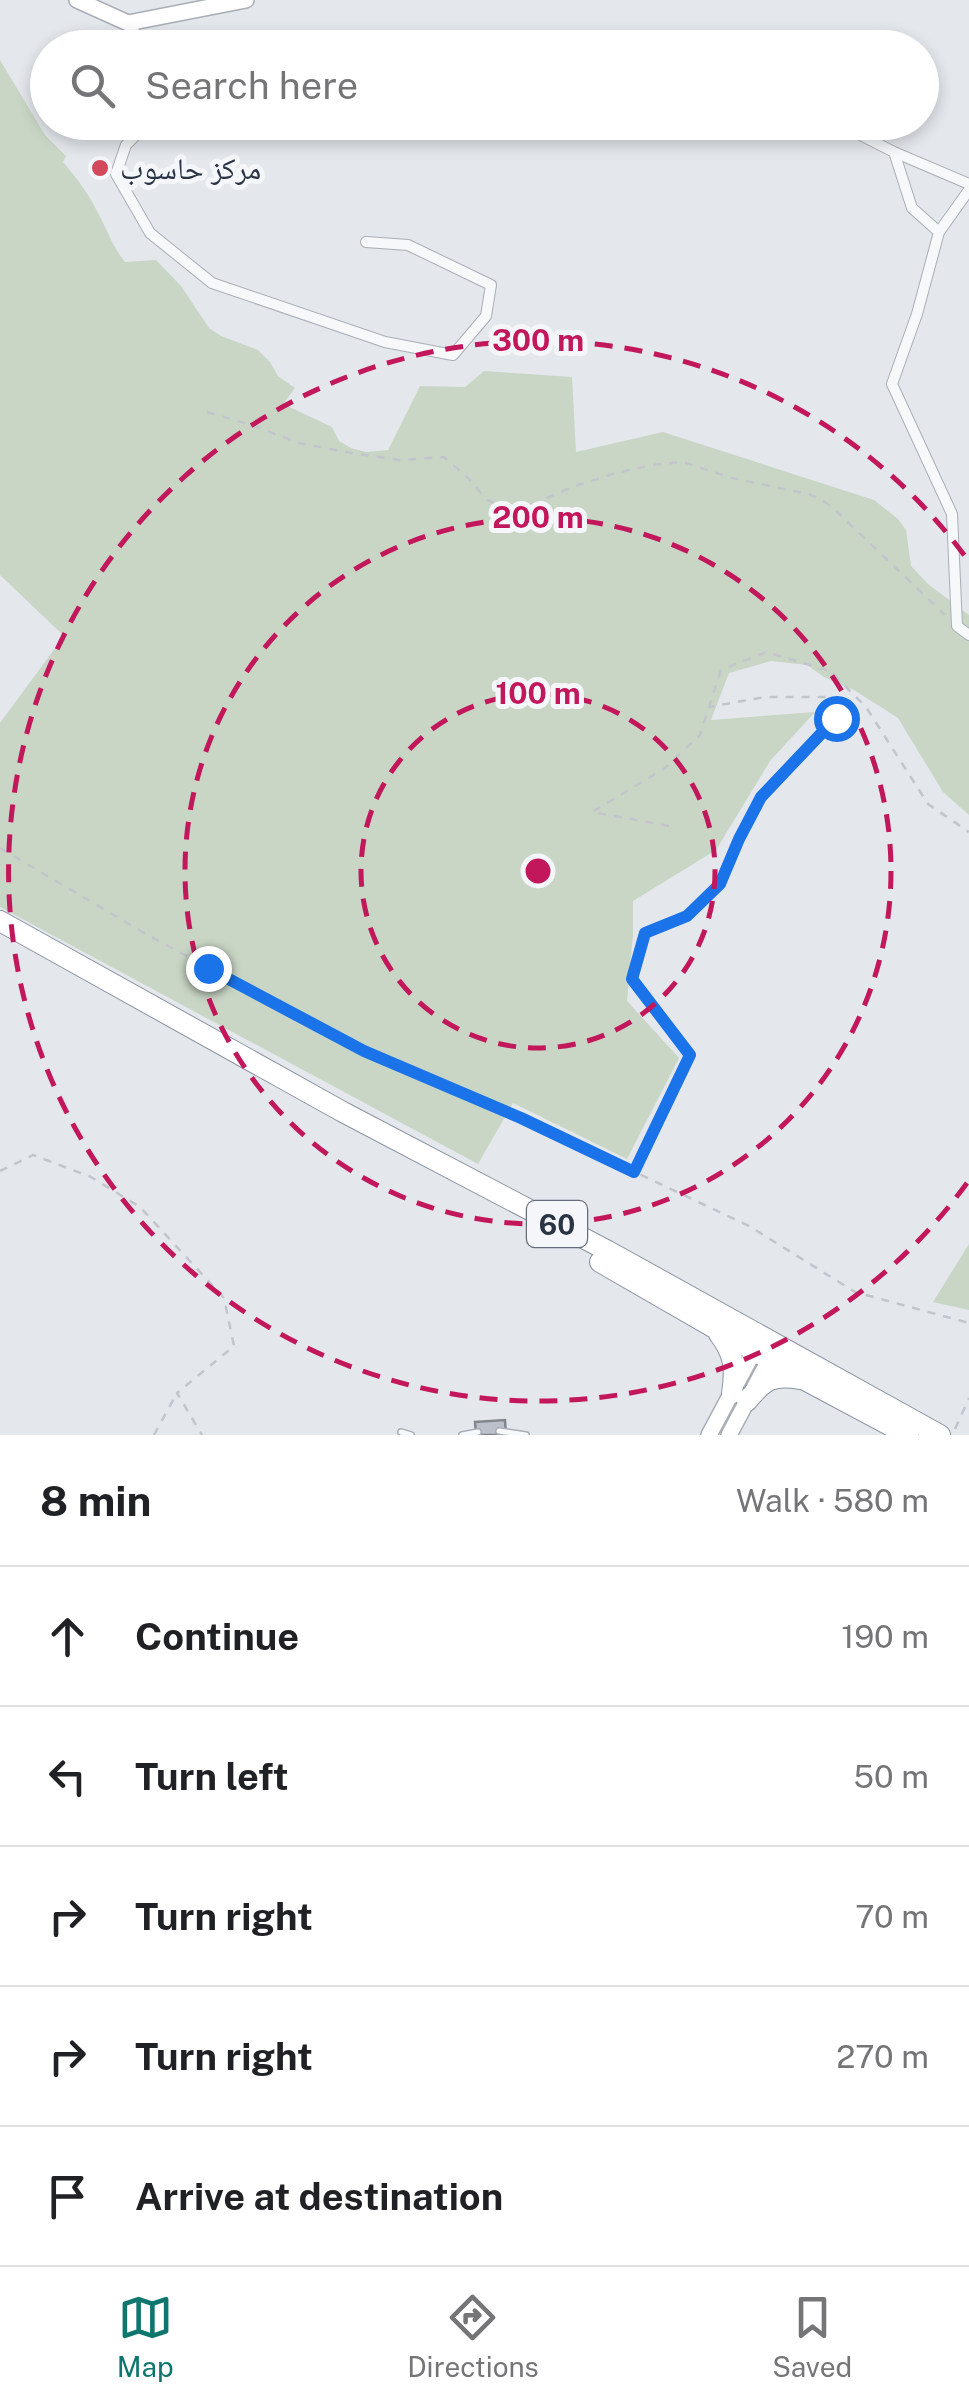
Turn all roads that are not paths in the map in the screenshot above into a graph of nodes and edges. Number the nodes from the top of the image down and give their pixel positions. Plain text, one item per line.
1 (76, 0) edge
2 (246, 0) edge
3 (128, 23) junction
4 (133, 30) edge
5 (131, 140) edge
6 (870, 140) edge
7 (894, 152) junction
8 (969, 187) edge
9 (939, 232) junction
10 (366, 242) dead end
11 (969, 635) edge
12 (0, 921) edge
13 (344, 1112) junction
14 (714, 1329) junction
15 (764, 1350) junction
16 (803, 1379) junction
17 (740, 1397) junction
18 (401, 1432) dead end
19 (411, 1435) edge
20 (462, 1435) edge
21 (526, 1435) edge
22 (709, 1435) edge
23 (729, 1435) edge
24 (908, 1435) edge
25 (940, 1435) edge

1 - 3 street
2 - 3 street
3 - 4 street
5 - 10 street
6 - 7 street
7 - 8 street
7 - 9 street
8 - 9 street
9 - 11 street
12 - 13 highway, 60
13 - 14 highway, 60
13 - 15 highway, 60
14 - 15 highway, 60
14 - 17 highway
15 - 16 highway, 60
15 - 17 street
15 - 25 highway, 60
16 - 17 highway
16 - 24 highway, 60
17 - 22 street
17 - 23 street
18 - 19 lane
20 - 21 lane

